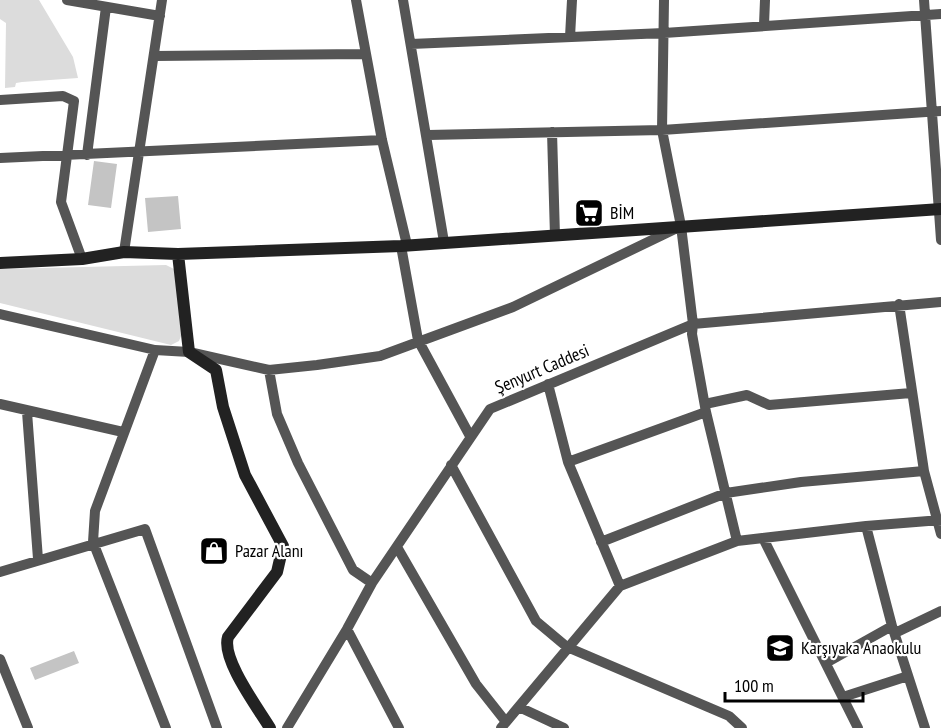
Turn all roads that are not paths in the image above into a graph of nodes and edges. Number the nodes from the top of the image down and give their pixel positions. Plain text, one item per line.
1 (67, 0) edge
2 (162, 0) edge
3 (356, 0) edge
4 (403, 0) edge
5 (572, 0) edge
6 (664, 0) edge
7 (765, 0) edge
8 (924, 0) edge
9 (106, 7) junction
10 (941, 14) edge
11 (160, 16) junction
12 (925, 16) junction
13 (764, 25) junction
14 (664, 33) junction
15 (570, 37) junction
16 (411, 45) junction
17 (365, 54) junction
18 (155, 56) junction
19 (0, 100) edge
20 (936, 111) edge
21 (662, 130) junction
22 (552, 132) junction
23 (428, 135) junction
24 (382, 140) junction
25 (139, 152) junction
26 (87, 154) junction
27 (67, 155) junction
28 (0, 158) edge
29 (940, 209) edge
30 (681, 226) junction
31 (555, 236) junction
32 (941, 240) edge
33 (444, 242) junction
34 (404, 245) junction
35 (124, 252) junction
36 (178, 254) junction
37 (82, 259) junction
38 (0, 263) edge
39 (941, 302) edge
40 (900, 304) junction
41 (0, 314) edge
42 (693, 324) junction
43 (418, 340) junction
44 (155, 350) junction
45 (189, 352) junction
46 (269, 370) junction
47 (548, 384) junction
48 (911, 393) junction
49 (0, 405) edge
50 (706, 408) junction
51 (27, 412) junction
52 (123, 432) junction
53 (470, 436) junction
54 (568, 462) junction
55 (451, 465) junction
56 (924, 471) junction
57 (726, 493) junction
58 (939, 521) edge
59 (866, 526) junction
60 (941, 534) edge
61 (763, 538) junction
62 (737, 541) junction
63 (93, 542) junction
64 (601, 542) junction
65 (397, 546) junction
66 (38, 560) junction
67 (0, 572) edge
68 (372, 583) junction
69 (620, 586) junction
70 (941, 611) edge
71 (347, 629) junction
72 (894, 629) junction
73 (567, 647) junction
74 (826, 663) junction
75 (1, 665) edge
76 (908, 676) junction
77 (843, 697) junction
78 (519, 707) junction
79 (504, 725) edge
80 (28, 728) edge
81 (166, 728) edge
82 (217, 728) edge
83 (270, 728) edge
84 (287, 728) edge
85 (399, 728) edge
86 (564, 728) edge
87 (742, 728) edge
88 (858, 728) edge
89 (925, 728) edge

1 - 9 street
2 - 11 street
3 - 17 street
4 - 16 street
5 - 15 street
6 - 14 street
7 - 13 street
8 - 12 street
9 - 11 street
9 - 26 street
10 - 12 street
11 - 18 street
12 - 13 street
12 - 20 street
13 - 14 street
14 - 15 street
14 - 21 street
15 - 16 street
16 - 23 street
17 - 18 street
17 - 24 street
18 - 25 street
19 - 27 street
20 - 21 street
20 - 29 street
21 - 22 street
21 - 30 street
22 - 23 street
22 - 31 street
23 - 33 street
24 - 25 street
24 - 34 street
25 - 26 street
25 - 35 street
26 - 27 street
27 - 28 street
27 - 37 street
29 - 30 street
29 - 32 street
30 - 31 street
30 - 42 street
30 - 43 street
31 - 33 street
33 - 34 street
34 - 36 street
34 - 43 street
35 - 36 street
35 - 37 street
36 - 45 street
37 - 38 street
39 - 40 street, Şenyurt Caddesi
40 - 42 street, Şenyurt Caddesi
40 - 48 street
41 - 44 street
42 - 47 street, Şenyurt Caddesi
42 - 50 street
43 - 46 street
43 - 53 street
44 - 45 street
44 - 52 street
45 - 46 street
45 - 83 street
46 - 68 street
47 - 53 street, Şenyurt Caddesi
47 - 54 street
48 - 50 street
48 - 56 street
49 - 51 street
50 - 54 street
50 - 57 street
51 - 52 street
51 - 66 street
52 - 63 street
53 - 55 street, Şenyurt Caddesi
54 - 64 street
55 - 65 street, Şenyurt Caddesi
55 - 73 street
56 - 57 street
56 - 58 street
57 - 62 street
57 - 64 street
58 - 59 street
58 - 60 street
59 - 61 street
59 - 72 street
61 - 62 street
61 - 74 street
62 - 69 street
63 - 66 street
63 - 81 street
63 - 82 street
64 - 69 street
65 - 68 street, Şenyurt Caddesi
65 - 79 street
66 - 67 street
68 - 71 street, Şenyurt Caddesi
69 - 73 street
70 - 72 street
71 - 84 street, Şenyurt Caddesi
71 - 85 street
72 - 74 street
72 - 76 street
73 - 78 street
73 - 87 street
74 - 77 street
75 - 80 street
76 - 77 street
76 - 89 street
77 - 88 street
78 - 79 street
78 - 86 street

